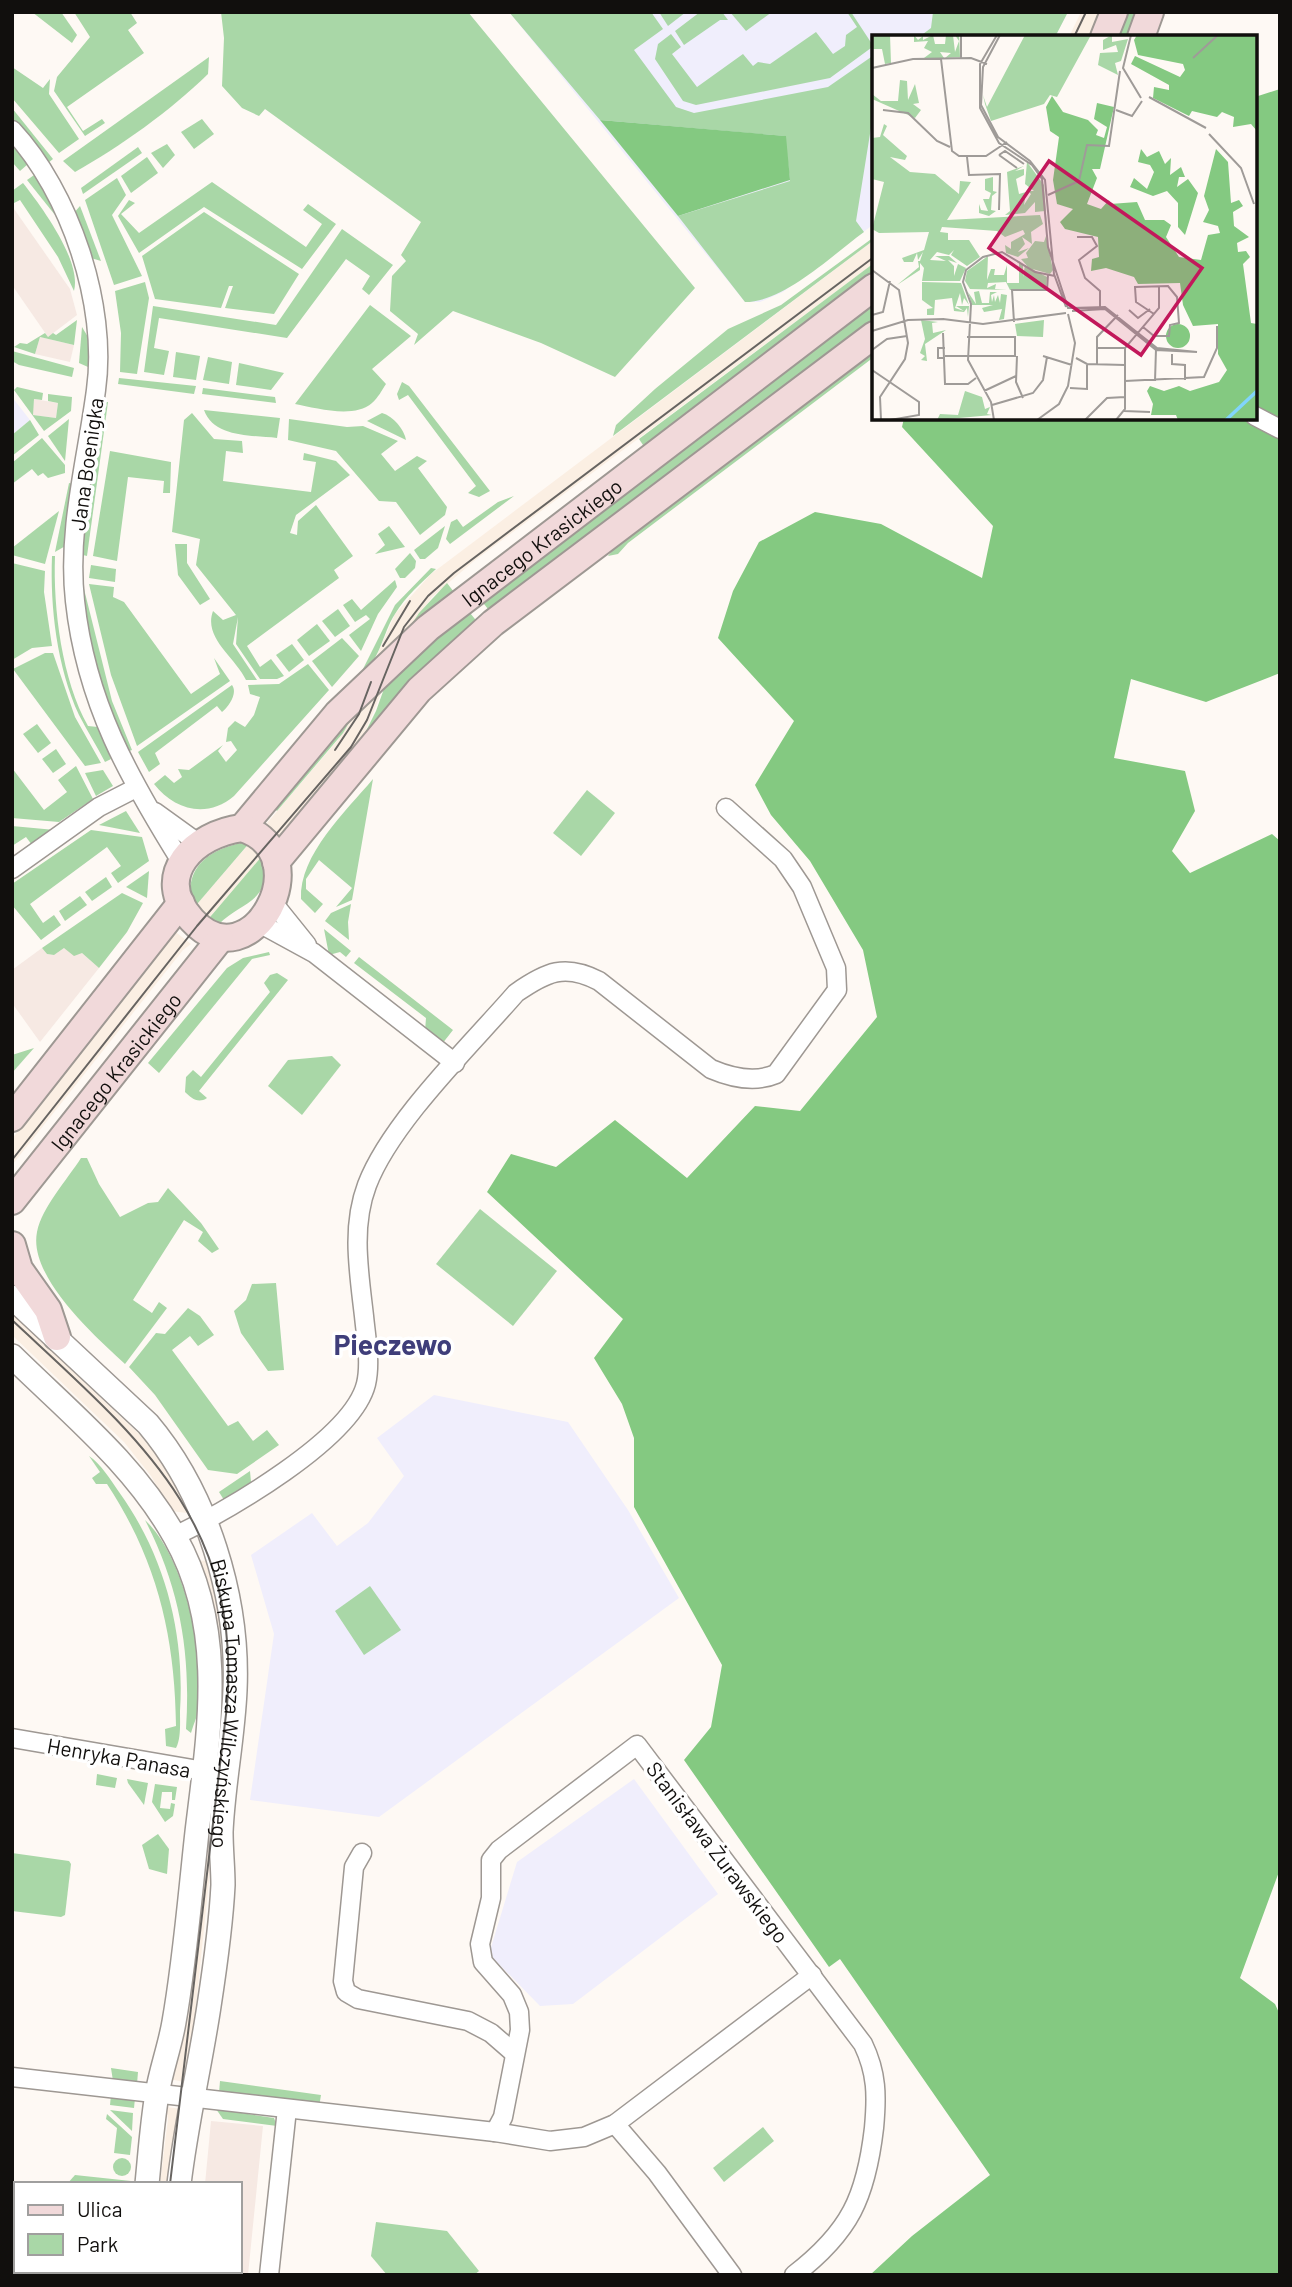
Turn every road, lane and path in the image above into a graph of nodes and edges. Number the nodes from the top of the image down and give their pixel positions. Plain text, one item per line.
1 (1114, 12) edge
2 (1150, 12) edge
3 (1105, 35) edge
4 (1142, 35) edge
5 (12, 130) edge
6 (872, 290) edge
7 (872, 337) edge
8 (1257, 417) edge
9 (1280, 429) edge
10 (136, 788) junction
11 (146, 806) junction
12 (726, 808) dead end
13 (242, 828) junction
14 (190, 853) junction
15 (276, 862) junction
16 (12, 869) edge
17 (181, 903) junction
18 (266, 913) junction
19 (220, 939) junction
20 (455, 1063) junction
21 (22, 1099) edge
22 (12, 1118) edge
23 (13, 1201) edge
24 (12, 1223) edge
25 (12, 1245) edge
26 (12, 1297) edge
27 (57, 1337) junction
28 (12, 1356) edge
29 (205, 1521) junction
30 (175, 1536) junction
31 (12, 1738) edge
32 (216, 1773) junction
33 (362, 1853) dead end
34 (812, 1975) junction
35 (514, 2053) junction
36 (12, 2077) edge
37 (157, 2094) junction
38 (194, 2098) junction
39 (287, 2109) junction
40 (615, 2124) junction
41 (495, 2132) junction
42 (147, 2182) edge
43 (179, 2182) edge
44 (269, 2275) edge
45 (732, 2275) edge
46 (794, 2275) edge

1 - 3 main road
2 - 4 main road
5 - 10 street, Jana Boenigka
6 - 13 main road, Ignacego Krasickiego
7 - 15 main road, Ignacego Krasickiego
8 - 9 street
10 - 11 street, Jana Boenigka
10 - 16 street
11 - 14 street, Jana Boenigka
11 - 14 street, Jana Boenigka
12 - 20 street
13 - 14 main road
13 - 15 main road
14 - 17 main road
15 - 18 main road
17 - 19 main road
17 - 21 main road
18 - 19 main road
18 - 20 street
19 - 23 main road, Ignacego Krasickiego
20 - 29 street
21 - 22 main road
23 - 24 main road
25 - 27 main road
26 - 27 street, Biskupa Tomasza Wilczyńskiego
27 - 29 street, Biskupa Tomasza Wilczyńskiego
28 - 30 street, Biskupa Tomasza Wilczyńskiego
29 - 30 street
29 - 32 street, Biskupa Tomasza Wilczyńskiego
30 - 32 street, Biskupa Tomasza Wilczyńskiego
31 - 32 street, Henryka Panasa
32 - 37 street, Biskupa Tomasza Wilczyńskiego
32 - 38 street, Biskupa Tomasza Wilczyńskiego
33 - 35 street
34 - 35 street, Stanisława Żurawskiego
34 - 40 street
34 - 46 street
35 - 41 street, Stanisława Żurawskiego
36 - 37 street
37 - 38 street
37 - 42 street, Biskupa Tomasza Wilczyńskiego
38 - 39 street
38 - 43 street, Biskupa Tomasza Wilczyńskiego
39 - 41 street
39 - 44 street
40 - 41 street
40 - 45 street

